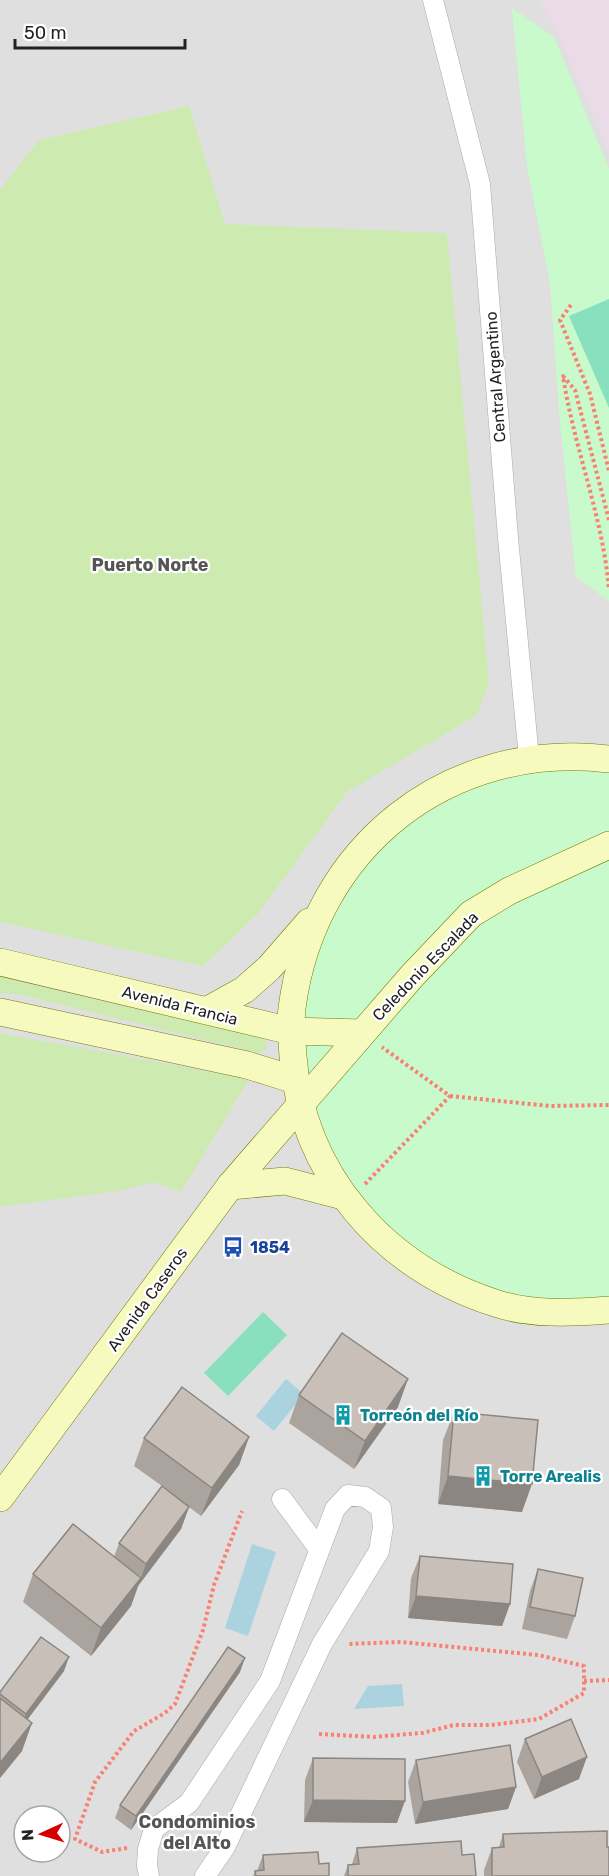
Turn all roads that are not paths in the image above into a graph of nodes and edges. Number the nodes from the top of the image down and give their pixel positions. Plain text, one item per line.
1 (434, 0) edge
2 (529, 758) junction
3 (609, 759) edge
4 (609, 844) edge
5 (322, 908) junction
6 (0, 962) edge
7 (208, 1010) junction
8 (0, 1012) edge
9 (291, 1031) junction
10 (362, 1033) junction
11 (297, 1093) junction
12 (230, 1186) junction
13 (345, 1199) junction
14 (609, 1310) edge
15 (567, 1313) junction
16 (609, 1323) edge
17 (2, 1489) edge
18 (282, 1499) dead end
19 (319, 1549) junction
20 (149, 1876) edge
21 (205, 1876) edge

1 - 2 street, Central Argentino
2 - 3 main road
2 - 5 main road
4 - 10 main road, Celedonio Escalada
5 - 7 main road
5 - 9 main road
6 - 7 main road, Avenida Francia
7 - 9 main road, Avenida Francia
8 - 11 main road
9 - 10 main road, Avenida Francia
9 - 11 main road
10 - 11 main road, Celedonio Escalada
11 - 12 main road, Avenida Caseros
11 - 13 main road
12 - 13 main road
12 - 17 main road, Avenida Caseros
13 - 15 main road
14 - 15 main road
15 - 16 street
18 - 19 street
19 - 20 street
19 - 21 street

